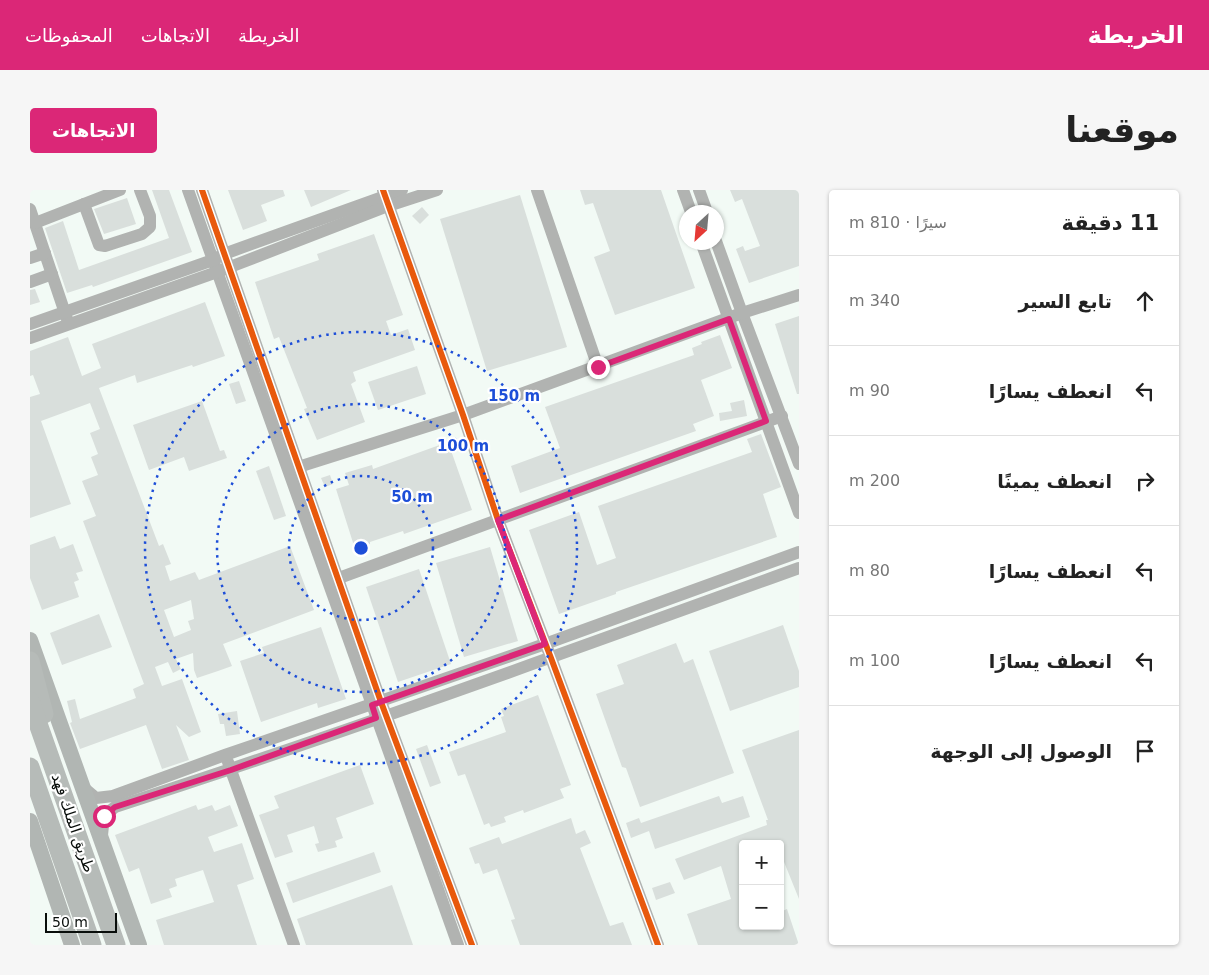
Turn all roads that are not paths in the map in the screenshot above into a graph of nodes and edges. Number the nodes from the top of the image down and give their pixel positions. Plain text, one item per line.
1 (120, 190) edge
2 (140, 190) edge
3 (188, 190) edge
4 (202, 190) edge
5 (437, 190) edge
6 (537, 190) edge
7 (682, 190) edge
8 (699, 190) edge
9 (391, 197) edge
10 (84, 204) junction
11 (687, 205) edge
12 (704, 205) edge
13 (30, 208) edge
14 (35, 223) junction
15 (704, 250) edge
16 (719, 250) edge
17 (45, 253) junction
18 (30, 258) edge
19 (218, 262) junction
20 (230, 267) junction
21 (52, 274) junction
22 (30, 282) edge
23 (799, 295) edge
24 (65, 312) junction
25 (742, 313) junction
26 (729, 319) junction
27 (30, 324) edge
28 (69, 324) junction
29 (30, 338) edge
30 (598, 367) junction
31 (462, 415) junction
32 (782, 416) junction
33 (766, 421) junction
34 (799, 464) edge
35 (292, 468) junction
36 (799, 513) edge
37 (498, 520) junction
38 (799, 552) edge
39 (799, 568) edge
40 (339, 578) junction
41 (30, 640) edge
42 (545, 644) junction
43 (551, 658) junction
44 (30, 661) edge
45 (436, 681) junction
46 (446, 693) junction
47 (30, 701) edge
48 (376, 703) junction
49 (381, 717) junction
50 (226, 755) junction
51 (30, 767) edge
52 (231, 770) junction
53 (83, 786) junction
54 (71, 815) junction
55 (30, 821) edge
56 (102, 843) junction
57 (72, 945) edge
58 (92, 945) edge
59 (116, 945) edge
60 (139, 945) edge
61 (294, 945) edge
62 (458, 945) edge
63 (472, 945) edge
64 (658, 945) edge

1 - 10 street
2 - 10 street
3 - 19 street
4 - 19 street
5 - 9 street
6 - 30 street
7 - 11 street
8 - 12 street
9 - 19 street
9 - 20 street
9 - 31 street
10 - 14 street
13 - 14 street
14 - 17 street
15 - 26 street
16 - 25 street
17 - 18 street
17 - 21 street
19 - 20 street
19 - 24 street
19 - 28 street
19 - 35 street
20 - 35 street
21 - 22 street
21 - 24 street
23 - 25 street
24 - 27 street
24 - 28 street
25 - 26 street
25 - 32 street
26 - 30 street
26 - 33 street
28 - 29 street
30 - 31 street
31 - 35 street
31 - 37 street
32 - 33 street
32 - 34 street
33 - 36 street
33 - 37 street
35 - 40 street
35 - 48 street
37 - 40 street
37 - 42 street
38 - 42 street
39 - 43 street
40 - 48 street
41 - 53 main road
42 - 43 street
42 - 45 street
43 - 46 street
43 - 64 street
44 - 54 highway
45 - 46 street
45 - 48 street
46 - 49 street
47 - 54 highway, طريق الملك فهد
48 - 49 street
48 - 50 street
49 - 52 street
49 - 62 street
49 - 63 street
50 - 52 street
50 - 53 street
51 - 58 highway, طريق الملك فهد
52 - 56 street
52 - 61 street
53 - 56 main road
54 - 59 highway, طريق الملك فهد
55 - 57 main road
56 - 60 main road

